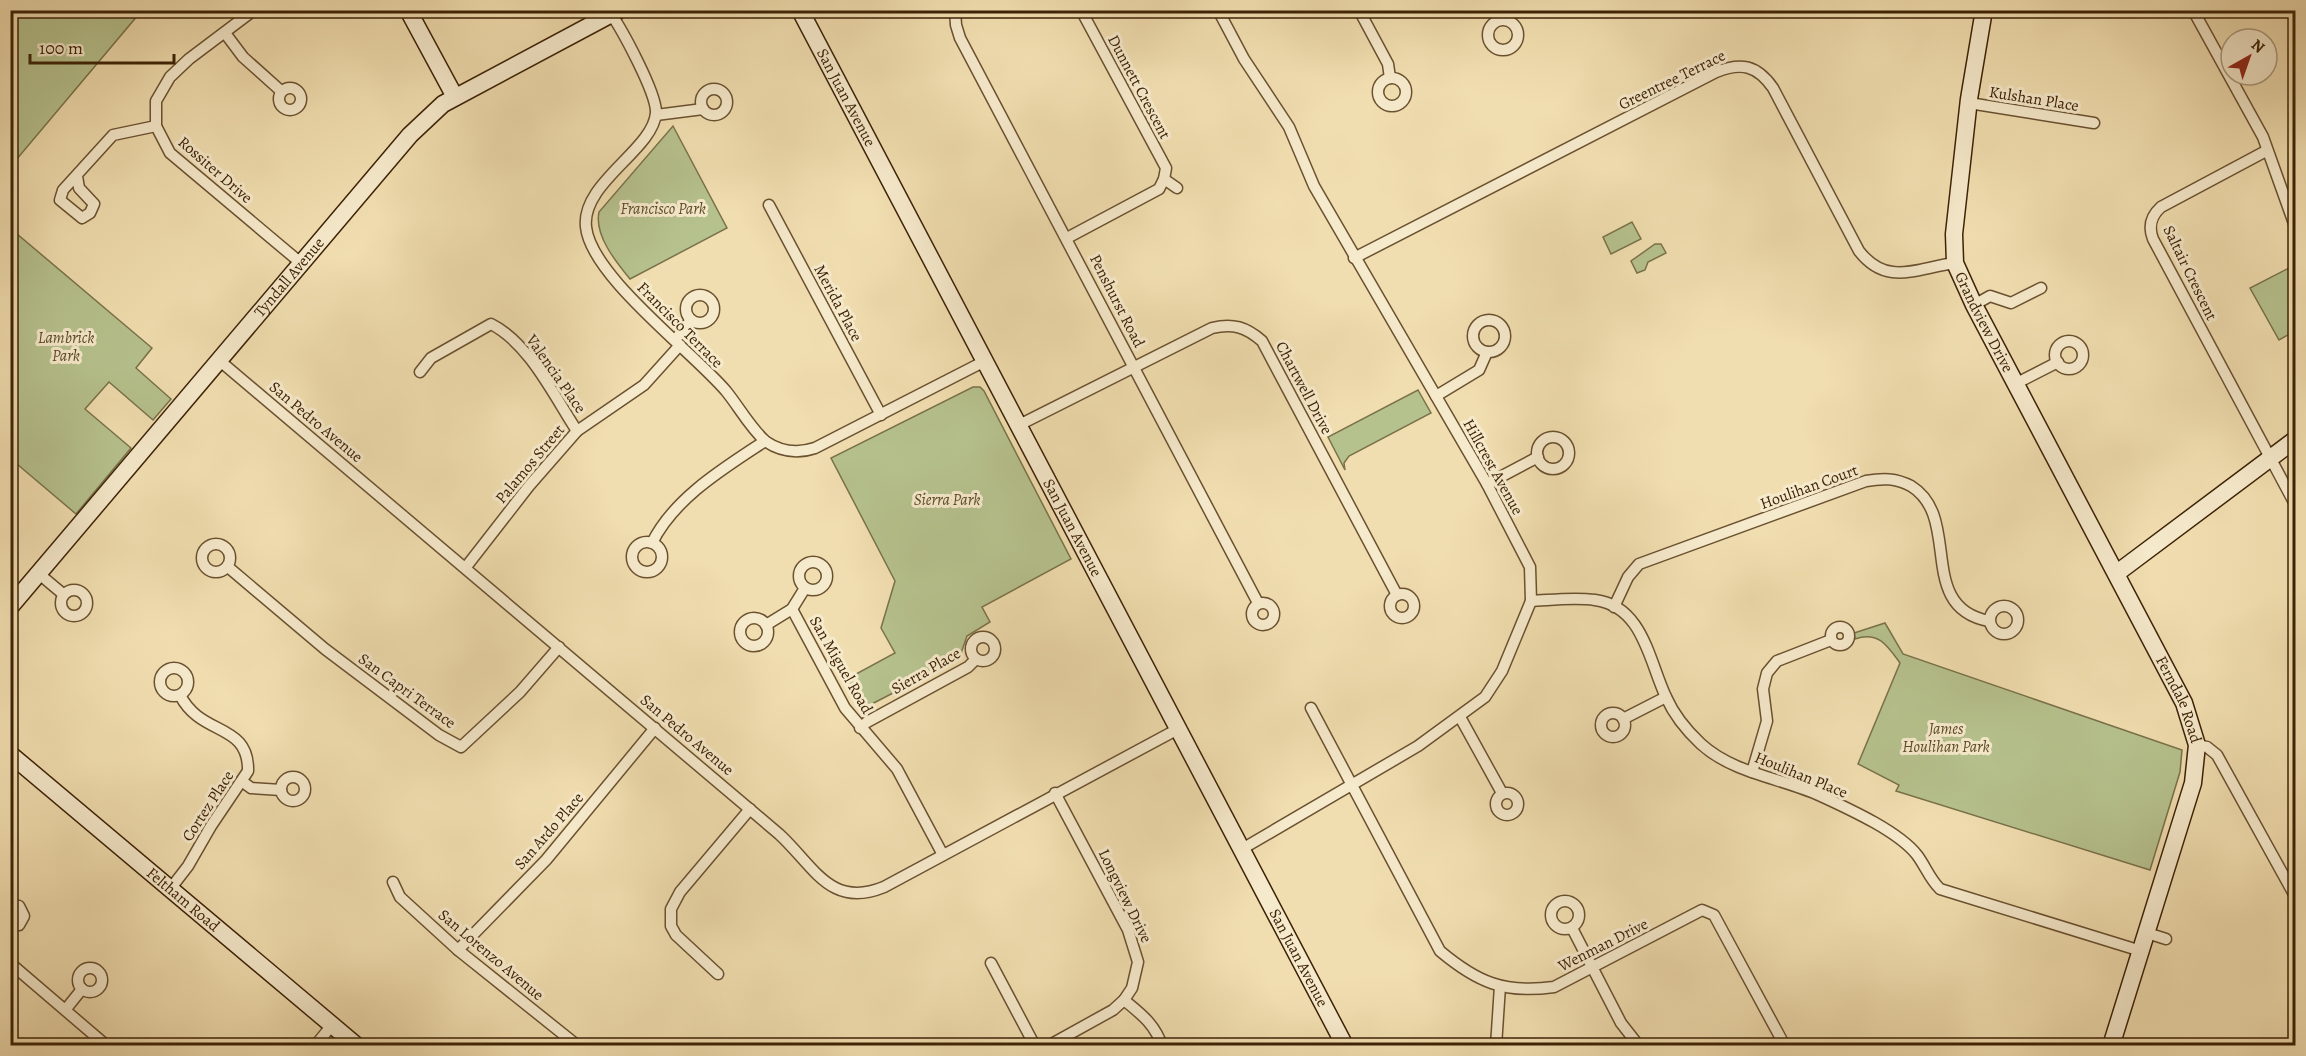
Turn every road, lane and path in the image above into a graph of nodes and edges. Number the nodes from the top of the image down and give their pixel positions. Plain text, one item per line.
1 (254, 10) edge
2 (408, 10) edge
3 (800, 10) edge
4 (955, 10) edge
5 (1081, 10) edge
6 (1218, 10) edge
7 (1359, 10) edge
8 (1490, 10) edge
9 (1984, 10) edge
10 (2193, 10) edge
11 (613, 12) edge
12 (1496, 22) dead end
13 (225, 33) junction
14 (1390, 78) dead end
15 (281, 91) dead end
16 (454, 97) junction
17 (1969, 103) junction
18 (703, 109) dead end
19 (656, 115) junction
20 (2094, 123) dead end
21 (156, 126) junction
22 (2266, 151) junction
23 (77, 176) dead end
24 (1164, 179) junction
25 (1178, 188) dead end
26 (770, 205) dead end
27 (2295, 229) edge
28 (1067, 238) junction
29 (1354, 258) junction
30 (1955, 263) junction
31 (302, 264) junction
32 (2041, 288) dead end
33 (1974, 305) junction
34 (691, 320) dead end
35 (678, 342) junction
36 (1487, 352) dead end
37 (220, 361) junction
38 (983, 362) junction
39 (2058, 362) dead end
40 (1134, 366) junction
41 (420, 372) dead end
42 (2015, 384) junction
43 (1436, 396) junction
44 (880, 415) junction
45 (1017, 426) junction
46 (577, 431) junction
47 (2295, 439) edge
48 (765, 441) junction
49 (1538, 457) dead end
50 (2270, 459) junction
51 (1486, 483) junction
52 (2295, 506) edge
53 (652, 543) dead end
54 (228, 567) dead end
55 (466, 567) junction
56 (38, 573) junction
57 (2117, 573) junction
58 (805, 588) dead end
59 (63, 594) dead end
60 (1396, 595) dead end
61 (1531, 601) junction
62 (1258, 603) dead end
63 (10, 607) edge
64 (1614, 607) junction
65 (792, 609) junction
66 (1989, 621) dead end
67 (766, 625) dead end
68 (1831, 640) dead end
69 (559, 647) junction
70 (976, 659) dead end
71 (180, 695) dead end
72 (1665, 697) junction
73 (1311, 708) dead end
74 (1460, 717) junction
75 (1623, 719) dead end
76 (655, 728) junction
77 (860, 728) junction
78 (1178, 729) junction
79 (2197, 745) junction
80 (10, 754) edge
81 (1752, 772) junction
82 (243, 782) junction
83 (1352, 787) junction
84 (281, 790) dead end
85 (1055, 793) junction
86 (1502, 793) dead end
87 (750, 809) junction
88 (1242, 849) junction
89 (943, 855) junction
90 (393, 882) dead end
91 (171, 888) junction
92 (2295, 896) edge
93 (10, 904) edge
94 (10, 926) edge
95 (1572, 928) dead end
96 (2147, 933) junction
97 (2166, 939) dead end
98 (458, 950) junction
99 (2141, 951) junction
100 (10, 963) edge
101 (991, 963) dead end
102 (1592, 968) junction
103 (718, 974) dead end
104 (1500, 986) junction
105 (82, 989) dead end
106 (1124, 1000) junction
107 (66, 1009) junction
108 (333, 1025) junction
109 (107, 1046) edge
110 (315, 1046) edge
111 (357, 1046) edge
112 (578, 1046) edge
113 (1035, 1046) edge
114 (1048, 1046) edge
115 (1162, 1046) edge
116 (1345, 1046) edge
117 (1496, 1046) edge
118 (1640, 1046) edge
119 (1785, 1046) edge
120 (2111, 1046) edge

1 - 13 street
2 - 16 street
3 - 38 street, San Juan Avenue
4 - 28 street, Penshurst Road
5 - 24 street, Dunnett Crescent
6 - 29 street, Hillcrest Avenue
7 - 14 street
8 - 12 street
9 - 17 street, Grandview Drive
10 - 22 street
11 - 16 street, Tyndall Avenue
11 - 19 street
13 - 15 street
13 - 21 street
16 - 31 street, Tyndall Avenue
17 - 20 street, Kulshan Place
17 - 30 street, Grandview Drive
18 - 19 street
19 - 35 street, Francisco Terrace
21 - 23 street
21 - 31 street, Rossiter Drive
22 - 27 street
22 - 50 street, Saltair Crescent
24 - 25 street
24 - 28 street
26 - 44 street, Merida Place
28 - 40 street, Penshurst Road
29 - 30 street, Greentree Terrace
29 - 43 street, Hillcrest Avenue
30 - 33 street, Grandview Drive
31 - 37 street, Tyndall Avenue
32 - 33 street
33 - 42 street, Grandview Drive
34 - 35 street, Palamos Street
35 - 46 street, Palamos Street
35 - 48 street, Francisco Terrace
36 - 43 street
37 - 55 street, San Pedro Avenue
37 - 56 street, Tyndall Avenue
38 - 44 street
38 - 45 street, San Juan Avenue
39 - 42 street
40 - 45 street, Chartwell Drive
40 - 60 street, Chartwell Drive
40 - 62 street, Penshurst Road
41 - 46 street, Valencia Place
42 - 57 street, Grandview Drive
43 - 51 street, Hillcrest Avenue
44 - 48 street
45 - 78 street, San Juan Avenue
46 - 55 street, Palamos Street
47 - 50 street
48 - 53 street
49 - 51 street
50 - 52 street
50 - 57 street
51 - 61 street, Hillcrest Avenue
54 - 69 street, San Capri Terrace
55 - 69 street, San Pedro Avenue
56 - 59 street
56 - 63 street, Tyndall Avenue
57 - 79 street, Ferndale Road
58 - 65 street
61 - 64 street, Houlihan Place
61 - 74 street, Hillcrest Avenue
64 - 66 street, Houlihan Court
64 - 72 street, Houlihan Place
65 - 67 street
65 - 77 street, San Miguel Road
68 - 81 street
69 - 76 street, San Pedro Avenue
70 - 77 street, Sierra Place
71 - 82 street, Cortez Place
72 - 75 street
72 - 81 street, Houlihan Place
73 - 83 street, Wenman Drive
74 - 83 street, Hillcrest Avenue
74 - 86 street
76 - 87 street, San Pedro Avenue
76 - 98 street, San Ardo Place
77 - 89 street, San Miguel Road
78 - 85 street, San Pedro Avenue
78 - 88 street, San Juan Avenue
79 - 92 street
79 - 96 street, Ferndale Road
80 - 91 street, Feltham Road
81 - 99 street, Houlihan Place
82 - 84 street
82 - 91 street, Cortez Place
83 - 88 street, Hillcrest Avenue
83 - 104 street, Wenman Drive
85 - 89 street, San Pedro Avenue
85 - 106 street, Longview Drive
87 - 89 street, San Pedro Avenue
87 - 103 street
88 - 116 street, San Juan Avenue
90 - 98 street, San Lorenzo Avenue
91 - 108 street, Feltham Road
93 - 94 street
95 - 102 street
96 - 97 street
96 - 99 street, Ferndale Road
98 - 112 street, San Lorenzo Avenue
99 - 120 street, Ferndale Road
100 - 107 street
101 - 113 street
102 - 104 street, Wenman Drive
102 - 118 street
102 - 119 street, Wenman Drive
104 - 117 street
105 - 107 street
106 - 114 street, Longview Drive
106 - 115 street
107 - 109 street
108 - 110 street
108 - 111 street, Feltham Road

